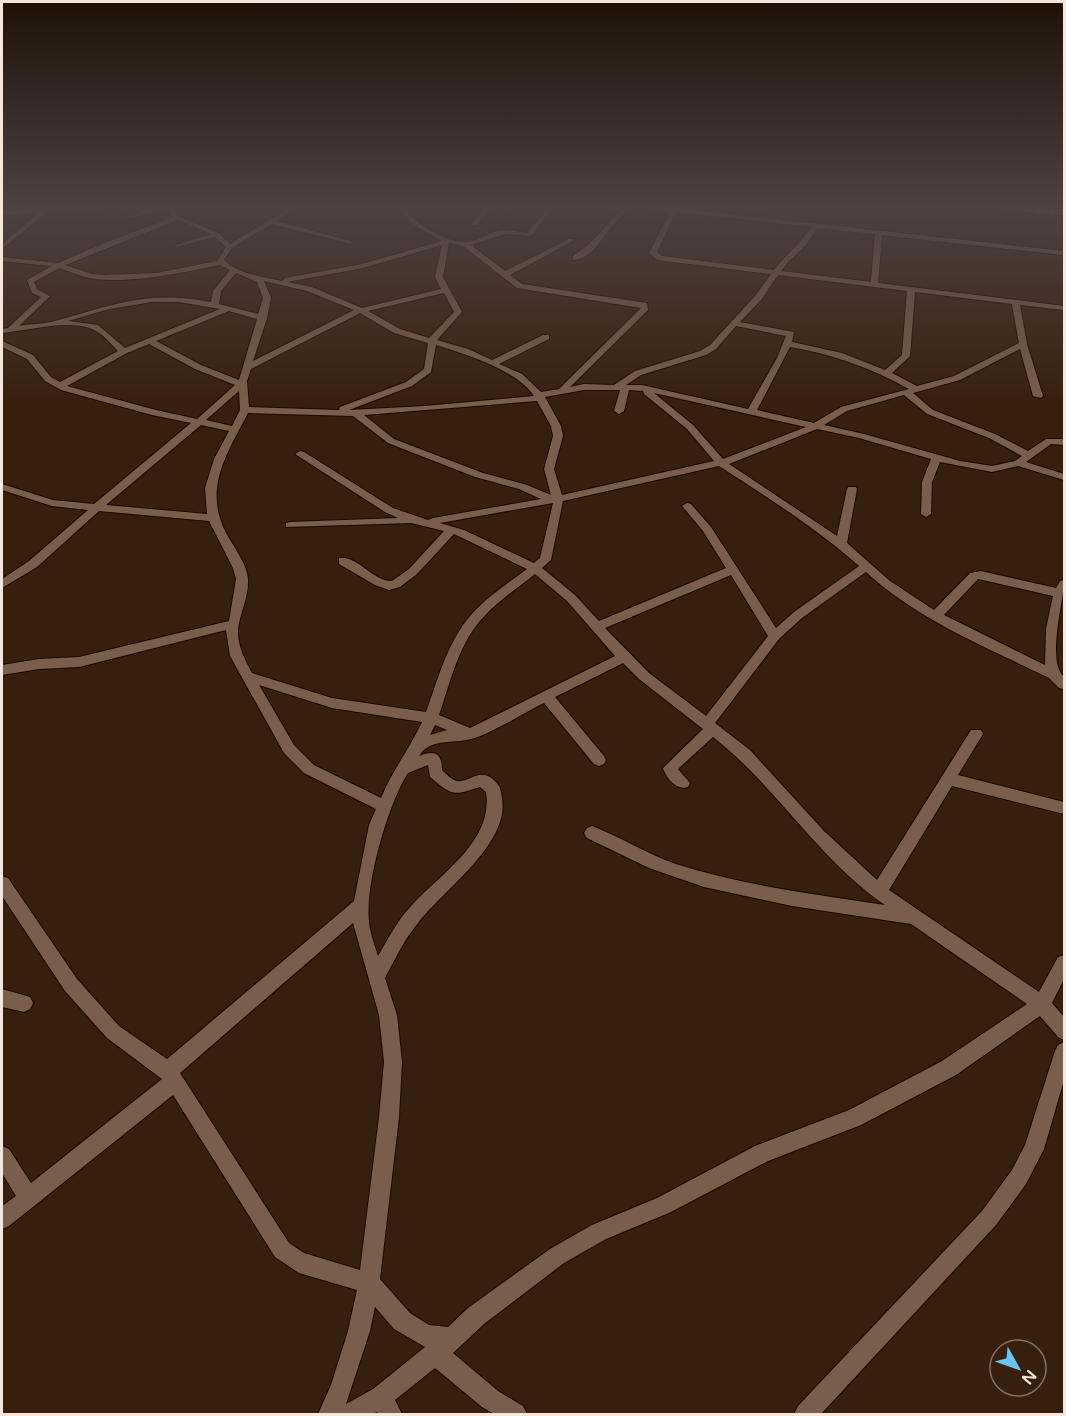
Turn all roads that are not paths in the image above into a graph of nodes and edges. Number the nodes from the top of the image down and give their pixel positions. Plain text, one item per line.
1 (44, 273) edge
2 (83, 273) edge
3 (167, 273) edge
4 (232, 273) edge
5 (242, 273) edge
6 (323, 273) edge
7 (440, 273) edge
8 (776, 273) joint
9 (875, 273) edge
10 (506, 274) edge
11 (249, 276) junction
12 (279, 281) junction
13 (874, 285) junction
14 (911, 289) junction
15 (445, 290) junction
16 (1016, 302) junction
17 (215, 306) junction
18 (1065, 308) edge
19 (228, 309) junction
20 (361, 310) junction
21 (263, 318) junction
22 (49, 324) junction
23 (736, 324) junction
24 (6, 330) edge
25 (546, 338) dead end
26 (150, 341) junction
27 (432, 342) junction
28 (2, 344) edge
29 (787, 344) junction
30 (1023, 344) junction
31 (124, 351) junction
32 (494, 363) junction
33 (247, 368) junction
34 (887, 373) junction
35 (219, 377) junction
36 (241, 383) junction
37 (60, 386) junction
38 (620, 388) junction
39 (642, 388) junction
40 (563, 390) junction
41 (918, 390) junction
42 (907, 393) junction
43 (540, 396) junction
44 (1038, 396) dead end
45 (245, 410) junction
46 (619, 411) dead end
47 (335, 412) junction
48 (751, 412) junction
49 (355, 413) junction
50 (201, 421) junction
51 (814, 427) junction
52 (235, 429) junction
53 (1065, 442) edge
54 (300, 454) dead end
55 (1028, 455) junction
56 (936, 458) junction
57 (1018, 463) junction
58 (721, 464) junction
59 (1065, 477) edge
60 (2, 487) edge
61 (852, 489) dead end
62 (556, 500) junction
63 (98, 506) junction
64 (687, 506) dead end
65 (926, 514) dead end
66 (213, 518) junction
67 (423, 521) junction
68 (290, 525) dead end
69 (452, 529) junction
70 (841, 544) junction
71 (343, 561) dead end
72 (865, 567) junction
73 (536, 568) junction
74 (733, 570) junction
75 (2, 584) edge
76 (1062, 589) edge
77 (935, 616) junction
78 (234, 624) junction
79 (1059, 626) edge
80 (597, 627) junction
81 (775, 636) junction
82 (624, 657) junction
83 (2, 670) edge
84 (247, 676) junction
85 (1059, 680) edge
86 (546, 696) junction
87 (431, 718) junction
88 (710, 726) junction
89 (470, 734) junction
90 (976, 734) dead end
91 (419, 744) junction
92 (599, 760) dead end
93 (404, 768) junction
94 (949, 779) junction
95 (683, 783) dead end
96 (386, 807) junction
97 (1065, 808) edge
98 (592, 833) dead end
99 (2, 883) edge
100 (879, 892) junction
101 (361, 905) junction
102 (914, 917) junction
103 (1065, 963) edge
104 (376, 978) junction
105 (2, 998) edge
106 (24, 1003) dead end
107 (1042, 1004) junction
108 (1065, 1031) edge
109 (1065, 1051) edge
110 (171, 1076) junction
111 (2, 1156) edge
112 (29, 1198) junction
113 (2, 1219) edge
114 (369, 1282) junction
115 (443, 1346) junction
116 (385, 1406) edge
117 (330, 1414) edge
118 (351, 1414) edge
119 (515, 1414) edge
120 (806, 1414) edge

1 - 24 street
2 - 3 street
4 - 17 street
5 - 11 street
6 - 12 street
7 - 15 street
8 - 13 street
8 - 23 street
9 - 13 street
10 - 40 street
11 - 12 street
11 - 21 street
12 - 20 street
13 - 14 street
14 - 16 street
14 - 34 street
15 - 20 street
15 - 27 street
16 - 18 street
16 - 30 street
17 - 19 street
17 - 22 street
19 - 21 street
19 - 26 street
20 - 27 street
20 - 33 street
21 - 33 street
22 - 24 street
22 - 31 street
23 - 29 street
23 - 38 street
25 - 32 street
26 - 31 street
26 - 35 street
27 - 32 street
27 - 47 street
28 - 37 street
29 - 34 street
29 - 48 street
30 - 41 street
30 - 44 street
31 - 37 street
32 - 43 street
33 - 35 street
33 - 36 street
34 - 41 street
35 - 36 street
36 - 45 street
36 - 50 street
37 - 50 street
38 - 39 street
38 - 40 street
38 - 46 street
39 - 48 street
39 - 58 street
40 - 43 street
41 - 42 street
42 - 51 street
42 - 55 street
43 - 49 street
43 - 62 street
45 - 47 street
45 - 52 street
47 - 49 street
48 - 51 street
49 - 62 street
50 - 52 street
50 - 63 street
51 - 56 street
51 - 58 street
52 - 66 street
53 - 55 street
54 - 67 street
55 - 57 street
56 - 57 street
56 - 65 street
57 - 59 street
58 - 62 street
58 - 70 street
60 - 63 street
61 - 70 street
62 - 67 street
62 - 73 street
63 - 66 street
63 - 75 street
64 - 74 street
66 - 78 street
67 - 68 street
67 - 69 street
69 - 71 street
69 - 73 street
70 - 72 street
72 - 77 street
72 - 81 street
73 - 80 street
73 - 87 street
74 - 80 street
74 - 81 street
76 - 77 street
76 - 79 street
77 - 85 street
78 - 83 street
78 - 84 street
79 - 85 street
80 - 82 street
81 - 88 street
82 - 86 street
82 - 88 street
84 - 87 street
84 - 96 street
86 - 89 street
86 - 92 street
87 - 89 street
87 - 91 street
88 - 95 street
88 - 100 street
89 - 91 street
90 - 94 street
91 - 93 street
93 - 96 street
93 - 104 street
94 - 97 street
94 - 100 street
96 - 101 street
98 - 102 street
99 - 110 street
100 - 102 street
101 - 104 street
101 - 110 street
102 - 107 street
103 - 107 street
104 - 114 street
105 - 106 street
107 - 108 street
107 - 115 street
109 - 120 street
110 - 112 street
110 - 114 street
111 - 112 street
112 - 113 street
114 - 115 street
114 - 117 street
115 - 116 street
115 - 119 street
116 - 118 street

